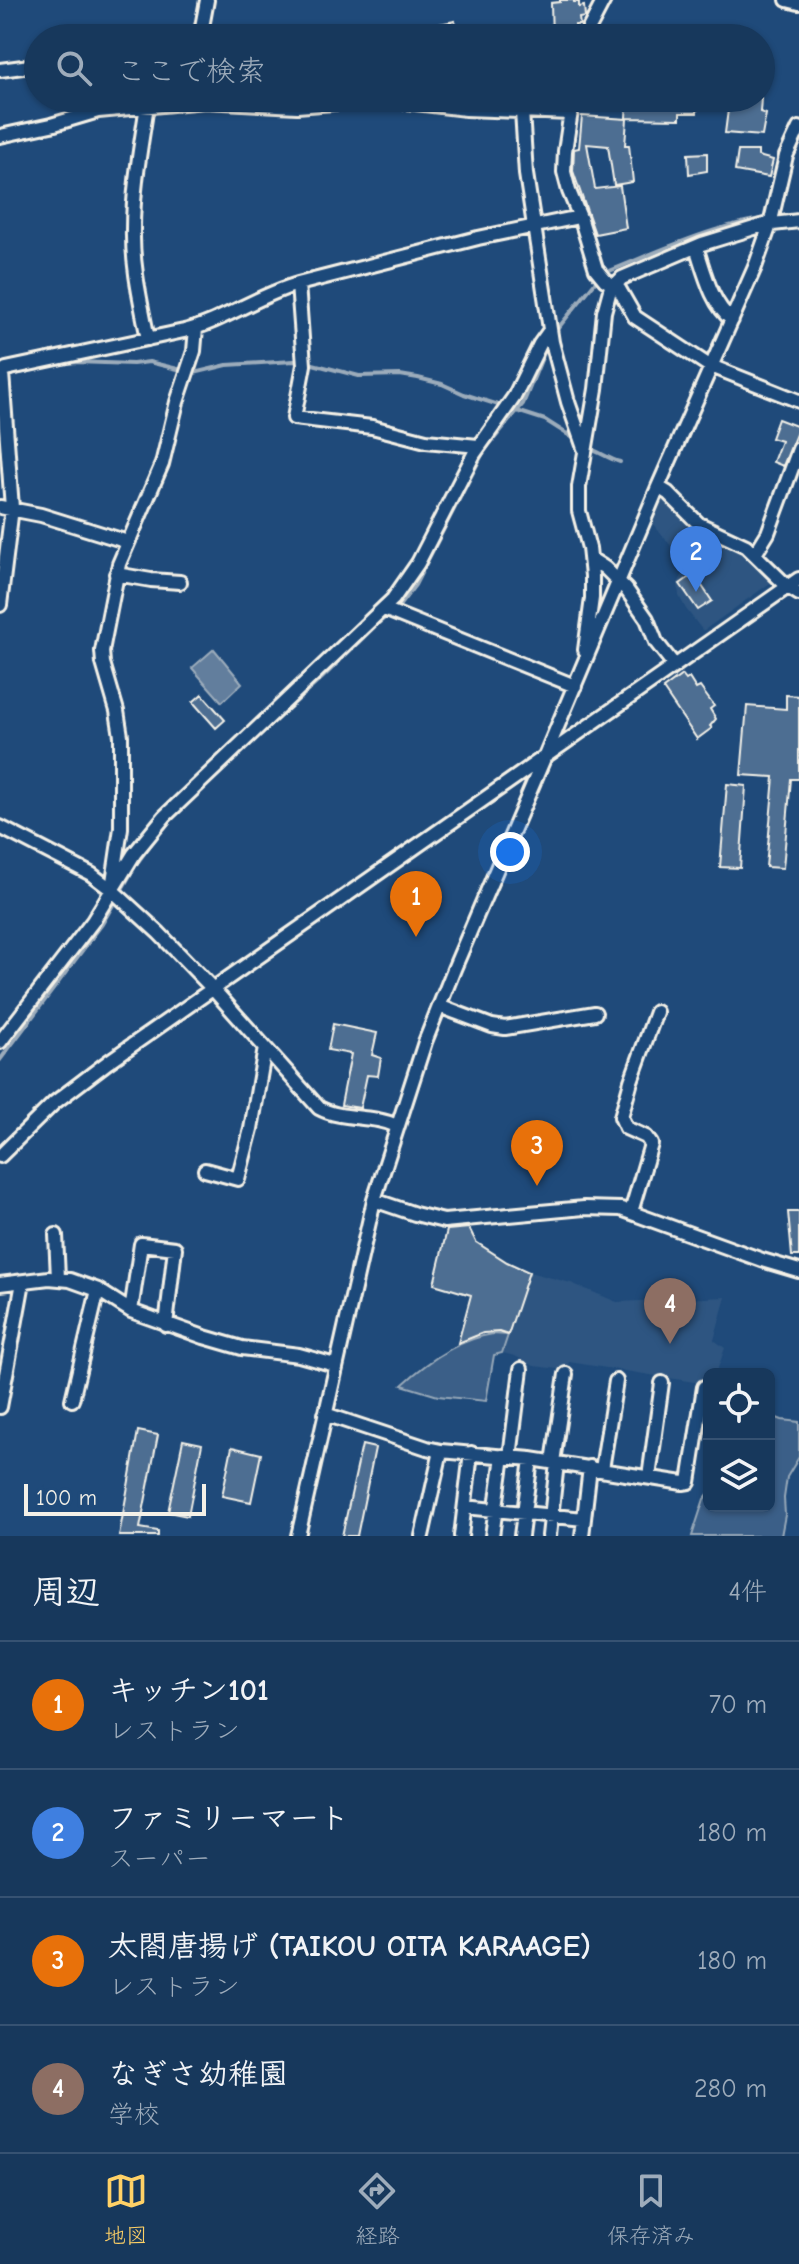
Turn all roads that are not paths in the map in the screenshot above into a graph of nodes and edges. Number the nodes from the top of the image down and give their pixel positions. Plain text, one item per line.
1 (207, 0) edge
2 (604, 0) edge
3 (787, 0) edge
4 (799, 3) edge
5 (203, 24) edge
6 (591, 24) edge
7 (24, 67) edge
8 (0, 70) edge
9 (91, 112) edge
10 (146, 112) edge
11 (522, 112) edge
12 (546, 112) edge
13 (571, 113) joint
14 (799, 128) edge
15 (0, 136) edge
16 (784, 165) junction
17 (799, 167) edge
18 (579, 217) junction
19 (772, 219) junction
20 (799, 221) edge
21 (534, 225) junction
22 (696, 247) junction
23 (298, 284) junction
24 (613, 286) junction
25 (732, 320) junction
26 (196, 328) junction
27 (550, 330) junction
28 (148, 339) junction
29 (711, 366) junction
30 (799, 401) edge
31 (2, 408) edge
32 (478, 446) junction
33 (799, 449) edge
34 (585, 450) junction
35 (658, 487) junction
36 (6, 508) edge
37 (128, 542) junction
38 (755, 554) junction
39 (591, 559) junction
40 (116, 574) junction
41 (799, 579) edge
42 (619, 581) junction
43 (180, 582) dead end
44 (793, 590) edge
45 (0, 605) edge
46 (384, 609) junction
47 (675, 666) junction
48 (582, 668) junction
49 (575, 686) junction
50 (545, 756) junction
51 (0, 827) edge
52 (115, 893) junction
53 (213, 989) junction
54 (439, 1006) junction
55 (656, 1012) dead end
56 (595, 1013) dead end
57 (0, 1042) edge
58 (265, 1048) junction
59 (397, 1126) junction
60 (0, 1156) edge
61 (205, 1170) dead end
62 (374, 1200) junction
63 (631, 1212) junction
64 (56, 1235) dead end
65 (799, 1271) edge
66 (58, 1278) junction
67 (23, 1282) junction
68 (0, 1284) edge
69 (98, 1290) junction
70 (131, 1311) junction
71 (166, 1325) junction
72 (335, 1365) junction
73 (521, 1369) dead end
74 (566, 1374) dead end
75 (616, 1381) dead end
76 (662, 1383) dead end
77 (703, 1393) edge
78 (72, 1400) dead end
79 (0, 1407) edge
80 (325, 1414) junction
81 (441, 1451) junction
82 (471, 1453) junction
83 (506, 1457) junction
84 (531, 1459) junction
85 (555, 1462) junction
86 (596, 1468) junction
87 (649, 1477) junction
88 (465, 1507) junction
89 (495, 1510) junction
90 (524, 1513) junction
91 (551, 1515) junction
92 (584, 1519) junction
93 (298, 1536) edge
94 (422, 1536) edge
95 (461, 1536) edge
96 (492, 1536) edge
97 (521, 1536) edge
98 (549, 1536) edge
99 (582, 1536) edge

1 - 5 street
2 - 6 street
3 - 4 street
7 - 8 street
9 - 15 street
10 - 28 street
11 - 21 street
12 - 13 street
13 - 18 street
14 - 16 street
16 - 17 street
16 - 19 street
18 - 21 street
18 - 24 street
19 - 20 street
19 - 22 street
19 - 25 street
21 - 23 street
21 - 27 street
22 - 24 street
22 - 25 street
23 - 26 street
23 - 32 street
24 - 29 street
24 - 34 street
25 - 29 street
26 - 28 street
26 - 37 street
27 - 32 street
27 - 34 street
28 - 31 street
29 - 30 street
29 - 35 street
31 - 36 street
32 - 46 street
33 - 38 street
34 - 39 street
35 - 38 street
35 - 42 street
36 - 37 street
36 - 45 street
37 - 40 street
38 - 44 street
39 - 42 street
39 - 48 street
40 - 43 street
40 - 52 street
41 - 44 street
42 - 47 street
42 - 48 street
44 - 47 street
46 - 49 street
46 - 52 street
47 - 50 street
48 - 49 street
49 - 50 street
50 - 53 street
50 - 54 street
51 - 52 street
52 - 53 street
52 - 57 street
53 - 58 street
53 - 60 street
54 - 56 street
54 - 59 street
55 - 63 street
58 - 59 street
58 - 61 street
59 - 62 street
62 - 63 street
62 - 72 street
63 - 65 street
64 - 66 street
66 - 67 street
66 - 69 street
67 - 68 street
67 - 79 street
69 - 70 street
69 - 78 street
70 - 71 street
70 - 71 street
71 - 72 street
72 - 80 street
73 - 83 street
74 - 85 street
75 - 86 street
76 - 87 street
77 - 87 street
80 - 81 street
80 - 93 street
81 - 82 street
81 - 94 street
82 - 83 street
82 - 88 street
83 - 84 street
83 - 89 street
84 - 85 street
84 - 90 street
85 - 86 street
85 - 91 street
86 - 87 street
86 - 92 street
88 - 89 street
88 - 95 street
89 - 90 street
89 - 96 street
90 - 91 street
90 - 97 street
91 - 92 street
91 - 98 street
92 - 99 street

